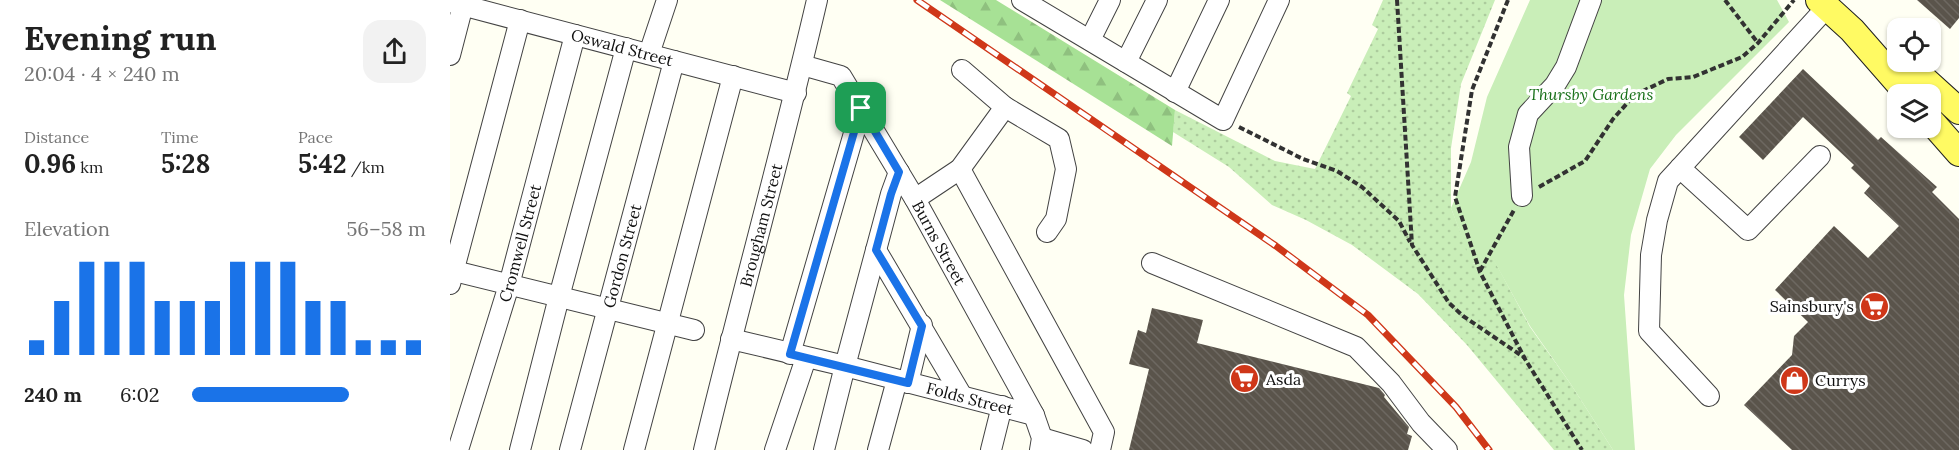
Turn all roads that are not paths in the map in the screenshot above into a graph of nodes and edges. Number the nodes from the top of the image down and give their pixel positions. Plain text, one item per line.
1 (666, 0) edge
2 (816, 0) edge
3 (1022, 0) edge
4 (1110, 0) edge
5 (1157, 0) edge
6 (1219, 0) edge
7 (1279, 0) edge
8 (1591, 0) edge
9 (457, 4) edge
10 (1823, 4) edge
11 (1047, 6) edge
12 (520, 20) junction
13 (1852, 30) junction
14 (575, 34) junction
15 (1090, 40) junction
16 (626, 48) junction
17 (1887, 53) edge
18 (649, 54) junction
19 (450, 56) edge
20 (674, 61) junction
21 (1126, 62) junction
22 (802, 65) junction
23 (962, 70) dead end
24 (1907, 72) edge
25 (1916, 72) edge
26 (733, 76) junction
27 (1899, 84) edge
28 (1918, 84) edge
29 (1175, 92) junction
30 (796, 93) junction
31 (861, 108) junction
32 (1005, 108) junction
33 (1941, 108) edge
34 (1959, 111) edge
35 (1959, 126) edge
36 (1941, 133) edge
37 (1959, 153) edge
38 (1820, 156) dead end
39 (1680, 168) junction
40 (960, 169) junction
41 (899, 172) junction
42 (1522, 196) road end
43 (915, 199) junction
44 (1047, 232) dead end
45 (876, 250) junction
46 (1152, 263) dead end
47 (451, 275) edge
48 (509, 285) junction
49 (559, 297) junction
50 (608, 308) junction
51 (667, 324) junction
52 (922, 326) junction
53 (694, 330) dead end
54 (731, 339) junction
55 (798, 356) junction
56 (845, 366) junction
57 (902, 381) junction
58 (962, 396) junction
59 (1709, 396) dead end
60 (1002, 406) junction
61 (1034, 415) junction
62 (1041, 444) edge
63 (458, 450) edge
64 (520, 450) edge
65 (570, 450) edge
66 (634, 450) edge
67 (704, 450) edge
68 (775, 450) edge
69 (824, 450) edge
70 (878, 450) edge
71 (991, 450) edge
72 (1083, 450) edge
73 (1100, 450) edge
74 (1447, 450) edge

1 - 18 street
2 - 22 street, Brougham Street
3 - 11 street
4 - 15 street
5 - 21 street
6 - 29 street
7 - 29 street
8 - 42 street
9 - 12 street, Oswald Street
9 - 19 street
10 - 13 main road
10 - 39 street
11 - 15 street
12 - 14 street, Oswald Street
12 - 47 street
13 - 17 main road
13 - 27 main road
14 - 16 street, Oswald Street
14 - 48 street, Cromwell Street
15 - 21 street
16 - 18 street, Oswald Street
16 - 49 street
18 - 20 street, Oswald Street
20 - 26 street, Oswald Street
20 - 50 street, Gordon Street
21 - 29 street
22 - 30 street, Brougham Street
22 - 31 street, Burns Street
23 - 32 street
24 - 28 main road
25 - 34 main road
26 - 30 street, Oswald Street
26 - 51 street
30 - 54 street, Brougham Street
31 - 41 street, Burns Street
31 - 55 street
32 - 40 street
32 - 44 street
33 - 35 main road
36 - 37 main road
38 - 39 street
39 - 59 street
40 - 43 street
40 - 73 street
41 - 43 street, Burns Street
41 - 45 street
43 - 61 street, Burns Street
45 - 52 street
45 - 56 street
46 - 74 street
47 - 48 street
48 - 49 street
48 - 63 street, Cromwell Street
49 - 50 street
49 - 64 street
50 - 51 street
50 - 65 street, Gordon Street
51 - 53 street
51 - 66 street
52 - 57 street
52 - 58 street
54 - 55 street, Folds Street
54 - 67 street, Brougham Street
55 - 56 street, Folds Street
55 - 68 street
56 - 57 street, Folds Street
56 - 69 street
57 - 58 street, Folds Street
57 - 70 street
58 - 60 street, Folds Street
60 - 61 street, Folds Street
60 - 71 street
61 - 62 street, Burns Street
62 - 72 street

